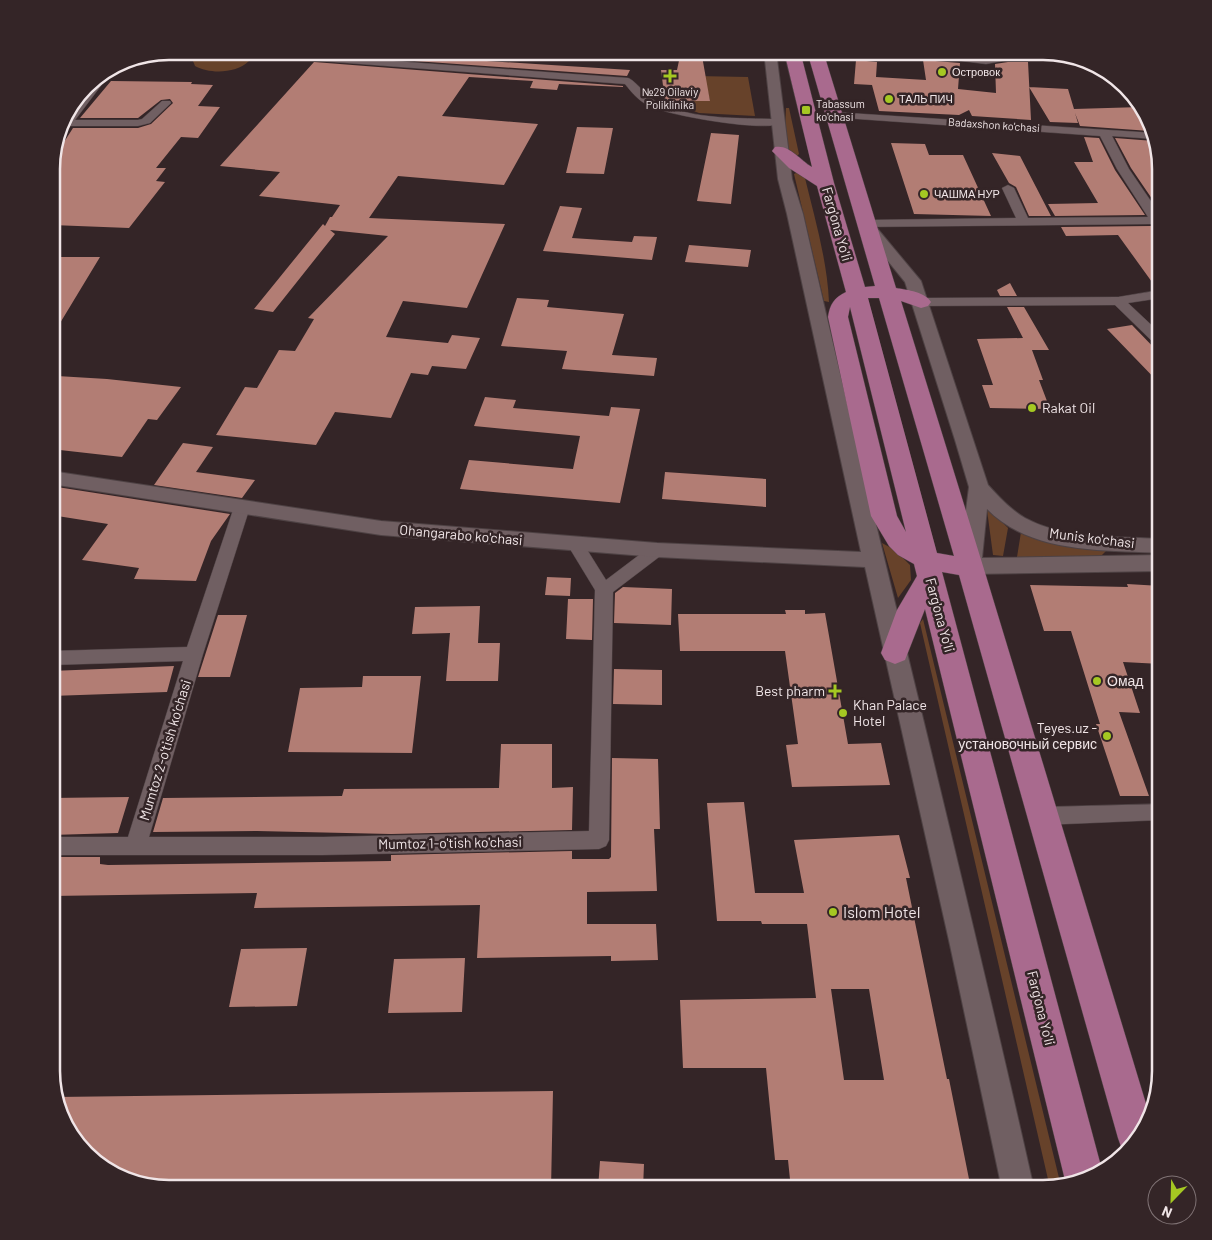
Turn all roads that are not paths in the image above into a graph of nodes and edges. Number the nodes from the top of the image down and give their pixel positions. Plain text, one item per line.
1 (339, 60) edge
2 (771, 60) edge
3 (794, 60) edge
4 (817, 60) edge
5 (978, 60) edge
6 (993, 60) edge
7 (166, 103) dead end
8 (833, 115) junction
9 (778, 122) junction
10 (70, 123) edge
11 (1104, 132) junction
12 (1146, 135) edge
13 (815, 144) junction
14 (781, 152) joint
15 (790, 171) junction
16 (825, 183) junction
17 (1008, 188) dead end
18 (1152, 212) edge
19 (1023, 221) junction
20 (1152, 222) edge
21 (866, 224) junction
22 (887, 292) junction
23 (857, 294) junction
24 (1152, 295) edge
25 (1118, 301) junction
26 (921, 302) junction
27 (1152, 333) edge
28 (60, 479) edge
29 (979, 487) junction
30 (242, 507) junction
31 (877, 527) junction
32 (575, 544) junction
33 (1152, 545) edge
34 (657, 550) junction
35 (873, 560) junction
36 (1152, 563) edge
37 (970, 566) junction
38 (928, 567) junction
39 (604, 590) junction
40 (895, 653) junction
41 (194, 654) junction
42 (60, 658) edge
43 (1152, 812) edge
44 (1042, 816) junction
45 (60, 846) edge
46 (136, 846) junction
47 (1135, 1130) edge
48 (1082, 1172) edge
49 (1016, 1180) edge

1 - 9 street
2 - 9 street
3 - 13 main road, Farg'ona Yo'li
4 - 8 main road, Farg'ona Yo'li
5 - 6 street
7 - 10 street
8 - 11 street, Badaxshon ko'chasi
8 - 21 main road, Farg'ona Yo'li
9 - 14 street
11 - 12 street, Badaxshon ko'chasi
11 - 18 street
13 - 15 main road
13 - 16 main road, Farg'ona Yo'li
14 - 15 main road
15 - 16 main road
15 - 31 street
16 - 23 main road, Farg'ona Yo'li
17 - 19 street
19 - 20 street
19 - 21 street
21 - 22 main road, Farg'ona Yo'li
21 - 26 street, Farg'ona Yo'li
22 - 23 main road
22 - 26 main road
22 - 37 main road, Farg'ona Yo'li
23 - 31 main road
23 - 38 main road, Farg'ona Yo'li
24 - 25 street
25 - 26 street
25 - 27 street
26 - 29 street, Farg'ona Yo'li
28 - 30 street, Ohangarabo ko'chasi
29 - 33 street, Munis ko'chasi
29 - 37 street
30 - 32 street, Ohangarabo ko'chasi
30 - 41 street, Mumtoz 2-o'tish ko'chasi
31 - 35 street
31 - 38 main road
32 - 34 street, Ohangarabo ko'chasi
32 - 39 street
34 - 35 street, Ohangarabo ko'chasi
34 - 39 street
35 - 40 street
36 - 37 street, Munis ko'chasi
37 - 38 main road
37 - 44 main road, Farg'ona Yo'li
38 - 40 main road
38 - 48 main road, Farg'ona Yo'li
39 - 46 street, Mumtoz 1-o'tish ko'chasi
40 - 49 street
41 - 42 street
41 - 46 street, Mumtoz 2-o'tish ko'chasi
43 - 44 street
44 - 47 main road, Farg'ona Yo'li
45 - 46 street, Mumtoz 1-o'tish ko'chasi

